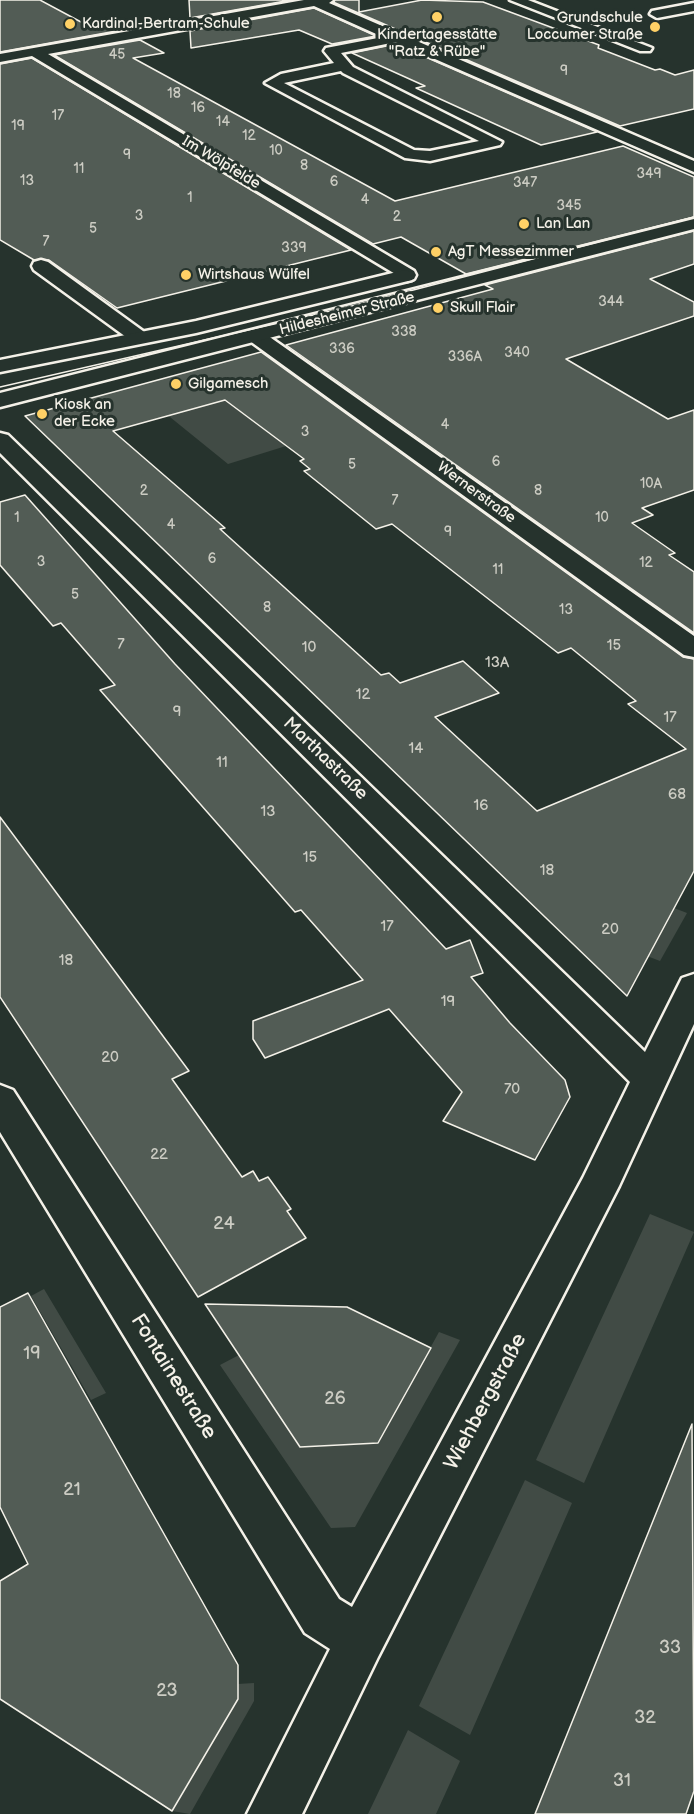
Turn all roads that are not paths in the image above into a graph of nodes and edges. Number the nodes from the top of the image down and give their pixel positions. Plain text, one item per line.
1 (516, 0) edge
2 (317, 1) edge
3 (694, 7) edge
4 (657, 14) dead end
5 (397, 38) junction
6 (645, 48) dead end
7 (35, 52) junction
8 (0, 58) edge
9 (342, 66) junction
10 (694, 167) edge
11 (694, 224) edge
12 (41, 266) dead end
13 (413, 273) joint
14 (257, 337) junction
15 (140, 338) junction
16 (0, 366) edge
17 (0, 400) edge
18 (0, 440) edge
19 (694, 649) edge
20 (694, 987) edge
21 (649, 1078) junction
22 (0, 1100) edge
23 (361, 1641) junction
24 (274, 1814) edge

1 - 6 street
2 - 5 street
2 - 7 street
3 - 4 street
5 - 9 street
5 - 10 street
7 - 8 street
7 - 13 street, Im Wölpfelde
9 - 9 street
11 - 14 street, Hildesheimer Straße
12 - 15 street
13 - 15 street, Hildesheimer Straße
14 - 17 street, Hildesheimer Straße
14 - 19 street, Wernerstraße
15 - 16 street, Hildesheimer Straße
18 - 21 street, Marthastraße
20 - 21 street, Wiehbergstraße
21 - 23 street, Wiehbergstraße
22 - 23 street, Fontainestraße
23 - 24 street, Wiehbergstraße

